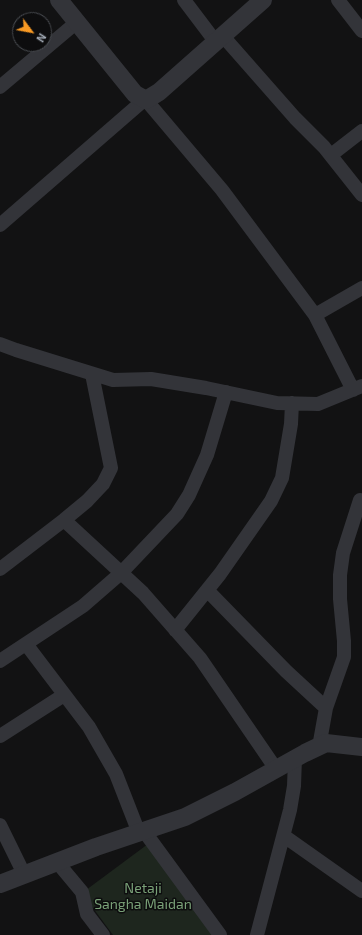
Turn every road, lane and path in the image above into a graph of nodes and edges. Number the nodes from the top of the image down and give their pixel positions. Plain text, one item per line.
1 (59, 0) edge
2 (184, 0) edge
3 (263, 0) edge
4 (338, 0) edge
5 (77, 22) junction
6 (362, 31) edge
7 (219, 38) junction
8 (0, 87) edge
9 (145, 100) junction
10 (362, 131) edge
11 (331, 155) junction
12 (362, 195) edge
13 (0, 225) edge
14 (362, 288) edge
15 (315, 315) junction
16 (0, 344) edge
17 (92, 374) junction
18 (357, 388) edge
19 (226, 392) junction
20 (292, 404) junction
21 (360, 500) dead end
22 (64, 520) junction
23 (0, 569) edge
24 (121, 572) junction
25 (207, 590) junction
26 (175, 630) junction
27 (26, 644) junction
28 (0, 661) edge
29 (64, 694) junction
30 (326, 708) junction
31 (0, 736) edge
32 (362, 746) edge
33 (319, 747) junction
34 (295, 758) junction
35 (276, 769) junction
36 (0, 825) edge
37 (142, 832) junction
38 (284, 836) junction
39 (57, 862) junction
40 (24, 874) junction
41 (0, 884) edge
42 (362, 891) edge
43 (103, 935) edge
44 (220, 935) edge
45 (257, 935) edge

1 - 5 street
2 - 7 street
3 - 7 street
4 - 6 street
5 - 8 street
5 - 9 street
7 - 9 street
7 - 11 street
9 - 13 street
9 - 15 street
10 - 11 street
11 - 12 street
14 - 15 street
15 - 18 street
16 - 17 street
17 - 19 street
17 - 22 street
18 - 20 street
19 - 20 street
19 - 24 street
20 - 25 street
21 - 30 street
22 - 23 street
22 - 24 street
24 - 26 street
24 - 27 street
25 - 26 street
25 - 30 street
26 - 35 street
27 - 28 street
27 - 29 street
29 - 31 street
29 - 37 street
30 - 33 street
32 - 33 street
33 - 34 street
34 - 35 street
34 - 38 street
35 - 37 street
36 - 40 street
37 - 39 street
37 - 44 street
38 - 42 street
38 - 45 street
39 - 40 street
39 - 43 street
40 - 41 street

